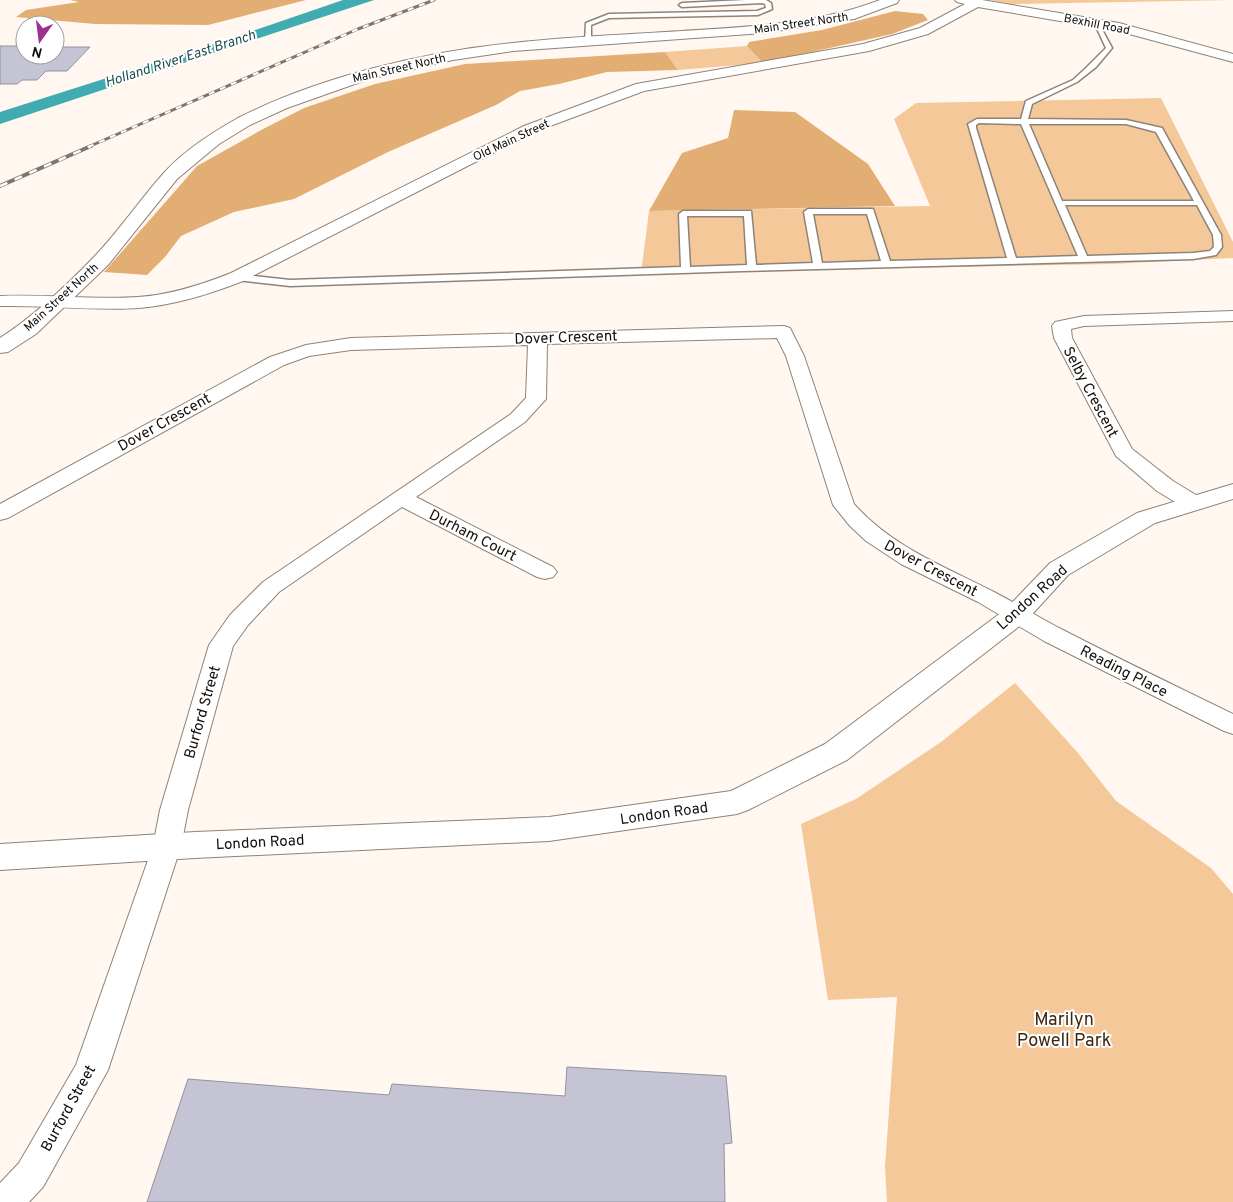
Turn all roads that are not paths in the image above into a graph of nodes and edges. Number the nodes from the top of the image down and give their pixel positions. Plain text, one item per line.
1 (892, 0) edge
2 (958, 0) edge
3 (681, 2) edge
4 (976, 3) junction
5 (683, 15) junction
6 (1096, 23) junction
7 (588, 41) junction
8 (1233, 58) edge
9 (1024, 121) junction
10 (1060, 203) junction
11 (1200, 203) junction
12 (1082, 258) junction
13 (1012, 260) junction
14 (886, 263) junction
15 (818, 265) junction
16 (752, 267) junction
17 (686, 269) junction
18 (238, 278) junction
19 (59, 300) junction
20 (0, 301) edge
21 (1233, 316) edge
22 (538, 338) junction
23 (0, 347) edge
24 (1233, 491) edge
25 (401, 498) junction
26 (1193, 503) junction
27 (0, 513) edge
28 (545, 572) dead end
29 (1016, 615) junction
30 (1233, 725) edge
31 (167, 846) junction
32 (0, 857) edge
33 (6, 1202) edge

1 - 7 main road, Main Street North
2 - 4 street, Bexhill Road
3 - 5 lane
3 - 5 lane
4 - 6 street, Bexhill Road
4 - 18 street, Old Main Street
5 - 7 lane
6 - 8 street, Bexhill Road
6 - 9 lane
7 - 19 main road, Main Street North
9 - 10 lane
9 - 11 lane
9 - 13 lane
10 - 11 lane
10 - 12 lane
11 - 12 lane
12 - 13 lane
13 - 14 lane
14 - 15 lane
14 - 15 lane
15 - 16 lane
16 - 17 lane
16 - 17 lane
17 - 18 lane
18 - 19 street, Old Main Street
19 - 20 street, Old Main Street
19 - 23 main road, Main Street North
21 - 26 street, Selby Crescent
22 - 25 street, Burford Street
22 - 27 street, Dover Crescent
22 - 29 street, Dover Crescent
24 - 26 main road, London Road
25 - 28 street, Durham Court
25 - 31 street, Burford Street
26 - 29 main road, London Road
29 - 30 street, Reading Place
29 - 31 main road, London Road
31 - 32 main road, London Road
31 - 33 street, Burford Street

